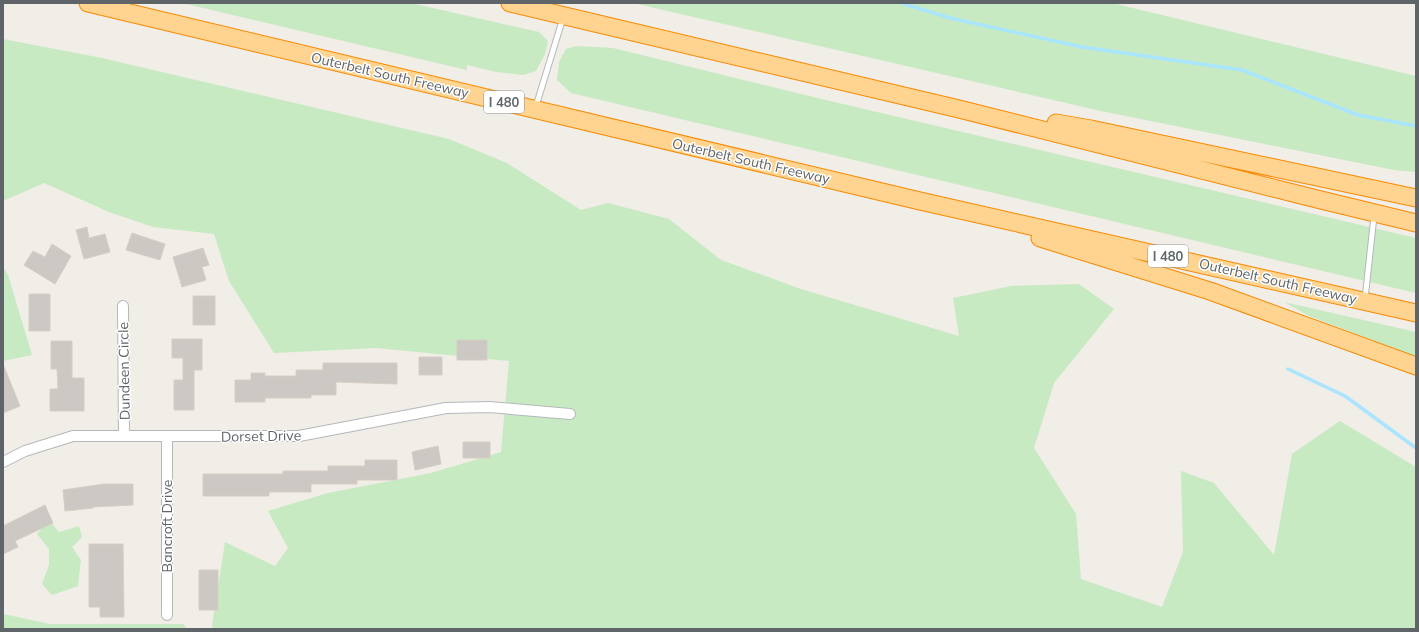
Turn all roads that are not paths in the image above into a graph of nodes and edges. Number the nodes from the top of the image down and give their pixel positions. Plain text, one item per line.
1 (88, 3) edge
2 (510, 3) edge
3 (564, 16) junction
4 (536, 109) junction
5 (959, 109) junction
6 (1416, 198) edge
7 (920, 201) junction
8 (1374, 213) junction
9 (1416, 223) edge
10 (1365, 301) junction
11 (123, 306) dead end
12 (1416, 313) edge
13 (1335, 336) junction
14 (1416, 366) edge
15 (1416, 372) edge
16 (570, 414) dead end
17 (124, 436) junction
18 (167, 436) junction
19 (3, 462) edge
20 (167, 615) dead end

1 - 4 highway, Outerbelt South Freeway / I 480
2 - 3 highway
3 - 4 lane
3 - 5 highway
4 - 7 highway, Outerbelt South Freeway / I 480
5 - 6 highway
5 - 8 highway
7 - 10 highway, Outerbelt South Freeway / I 480
7 - 13 highway
8 - 9 highway
8 - 10 lane
10 - 12 highway, Outerbelt South Freeway / I 480
11 - 17 street, Dundeen Circle
13 - 14 highway
13 - 15 highway
16 - 18 street, Dorset Drive
17 - 18 street, Dorset Drive
17 - 19 street, Dorset Drive
18 - 20 street, Bancroft Drive

